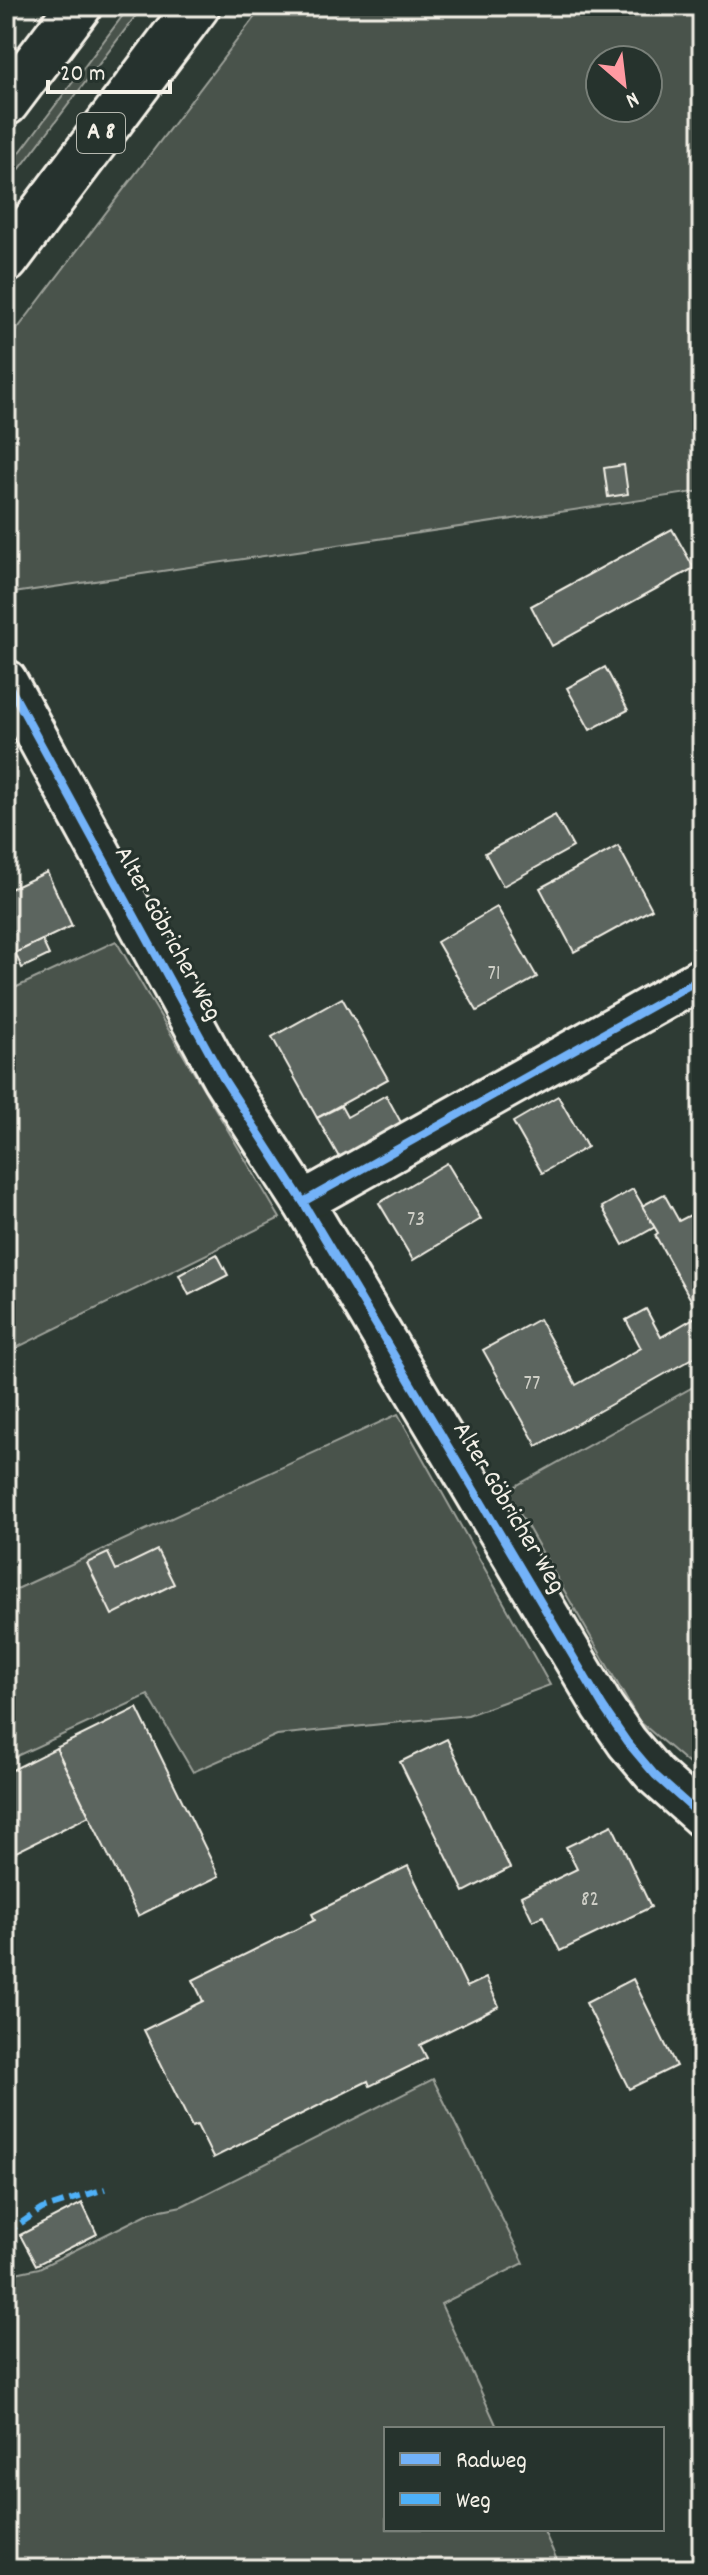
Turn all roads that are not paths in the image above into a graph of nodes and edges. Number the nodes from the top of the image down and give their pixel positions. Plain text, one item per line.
1 (79, 6) edge
2 (197, 6) edge
3 (6, 103) edge
4 (6, 260) edge
5 (6, 680) edge
6 (702, 978) edge
7 (303, 1202) junction
8 (702, 1817) edge

1 - 3 highway
2 - 4 highway, A 8
5 - 7 street, Alter Göbricher Weg
6 - 7 street
7 - 8 street, Alter Göbricher Weg

